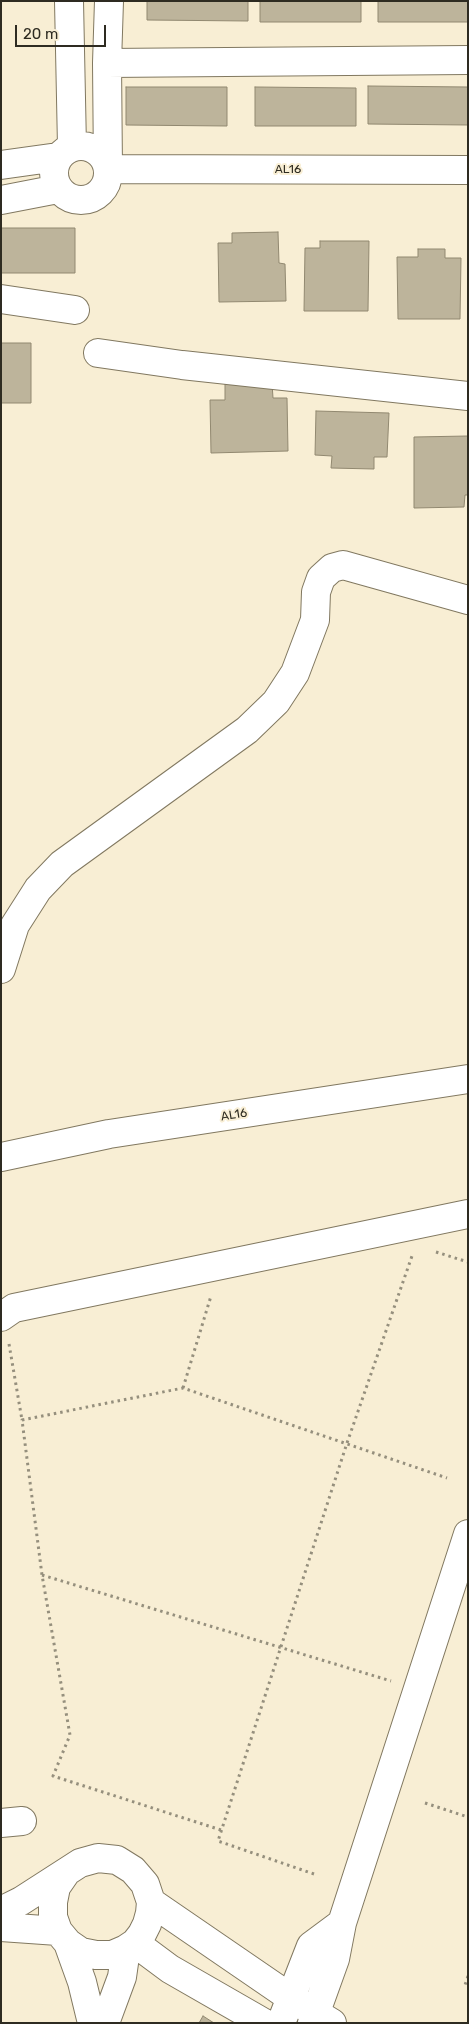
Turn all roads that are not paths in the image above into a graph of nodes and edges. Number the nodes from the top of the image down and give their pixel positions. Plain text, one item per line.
1 (68, 1) edge
2 (109, 1) edge
3 (468, 60) edge
4 (107, 63) junction
5 (65, 152) junction
6 (1, 165) edge
7 (108, 169) junction
8 (468, 170) edge
9 (58, 189) junction
10 (1, 200) edge
11 (1, 298) edge
12 (75, 310) dead end
13 (98, 353) dead end
14 (468, 396) edge
15 (468, 600) edge
16 (1, 969) edge
17 (468, 1079) edge
18 (1, 1157) edge
19 (468, 1214) edge
20 (1, 1317) edge
21 (468, 1534) edge
22 (65, 1874) junction
23 (150, 1902) junction
24 (1, 1911) edge
25 (342, 1923) junction
26 (1, 1927) edge
27 (63, 1937) junction
28 (130, 1946) junction
29 (286, 2011) edge
30 (320, 2020) edge
31 (92, 2023) edge
32 (104, 2023) edge
33 (264, 2023) edge

1 - 5 street
2 - 4 street
3 - 4 street
4 - 7 street
5 - 6 street
5 - 7 street
5 - 9 street
7 - 8 street, AL16
7 - 9 street
9 - 10 street
11 - 12 street
13 - 14 street
15 - 16 street
17 - 18 street, AL16
19 - 20 street
21 - 25 street
22 - 23 street
22 - 24 street
22 - 27 street
23 - 28 street
23 - 29 street
25 - 29 street
25 - 30 street
26 - 27 street
27 - 28 street
27 - 31 street
28 - 32 street
28 - 33 street
29 - 30 street

